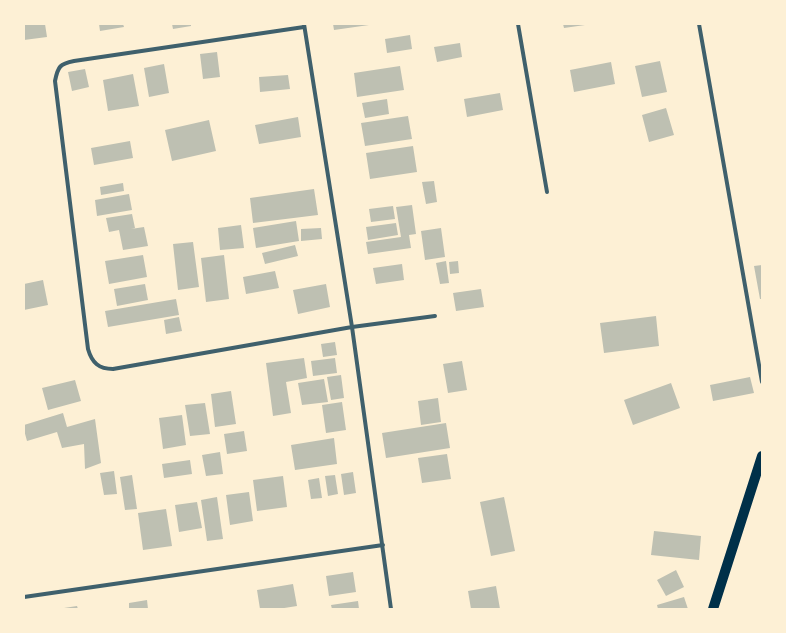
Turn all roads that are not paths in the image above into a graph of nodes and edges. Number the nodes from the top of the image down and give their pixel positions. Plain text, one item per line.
1 (518, 24) edge
2 (699, 24) edge
3 (304, 26) edge
4 (547, 192) dead end
5 (435, 316) dead end
6 (352, 327) junction
7 (762, 382) edge
8 (762, 456) edge
9 (383, 545) junction
10 (24, 597) edge
11 (391, 609) edge
12 (713, 609) edge

1 - 4 street
2 - 7 street
3 - 6 street
3 - 6 street
5 - 6 street
6 - 9 street
8 - 12 main road
9 - 10 street
9 - 11 street

